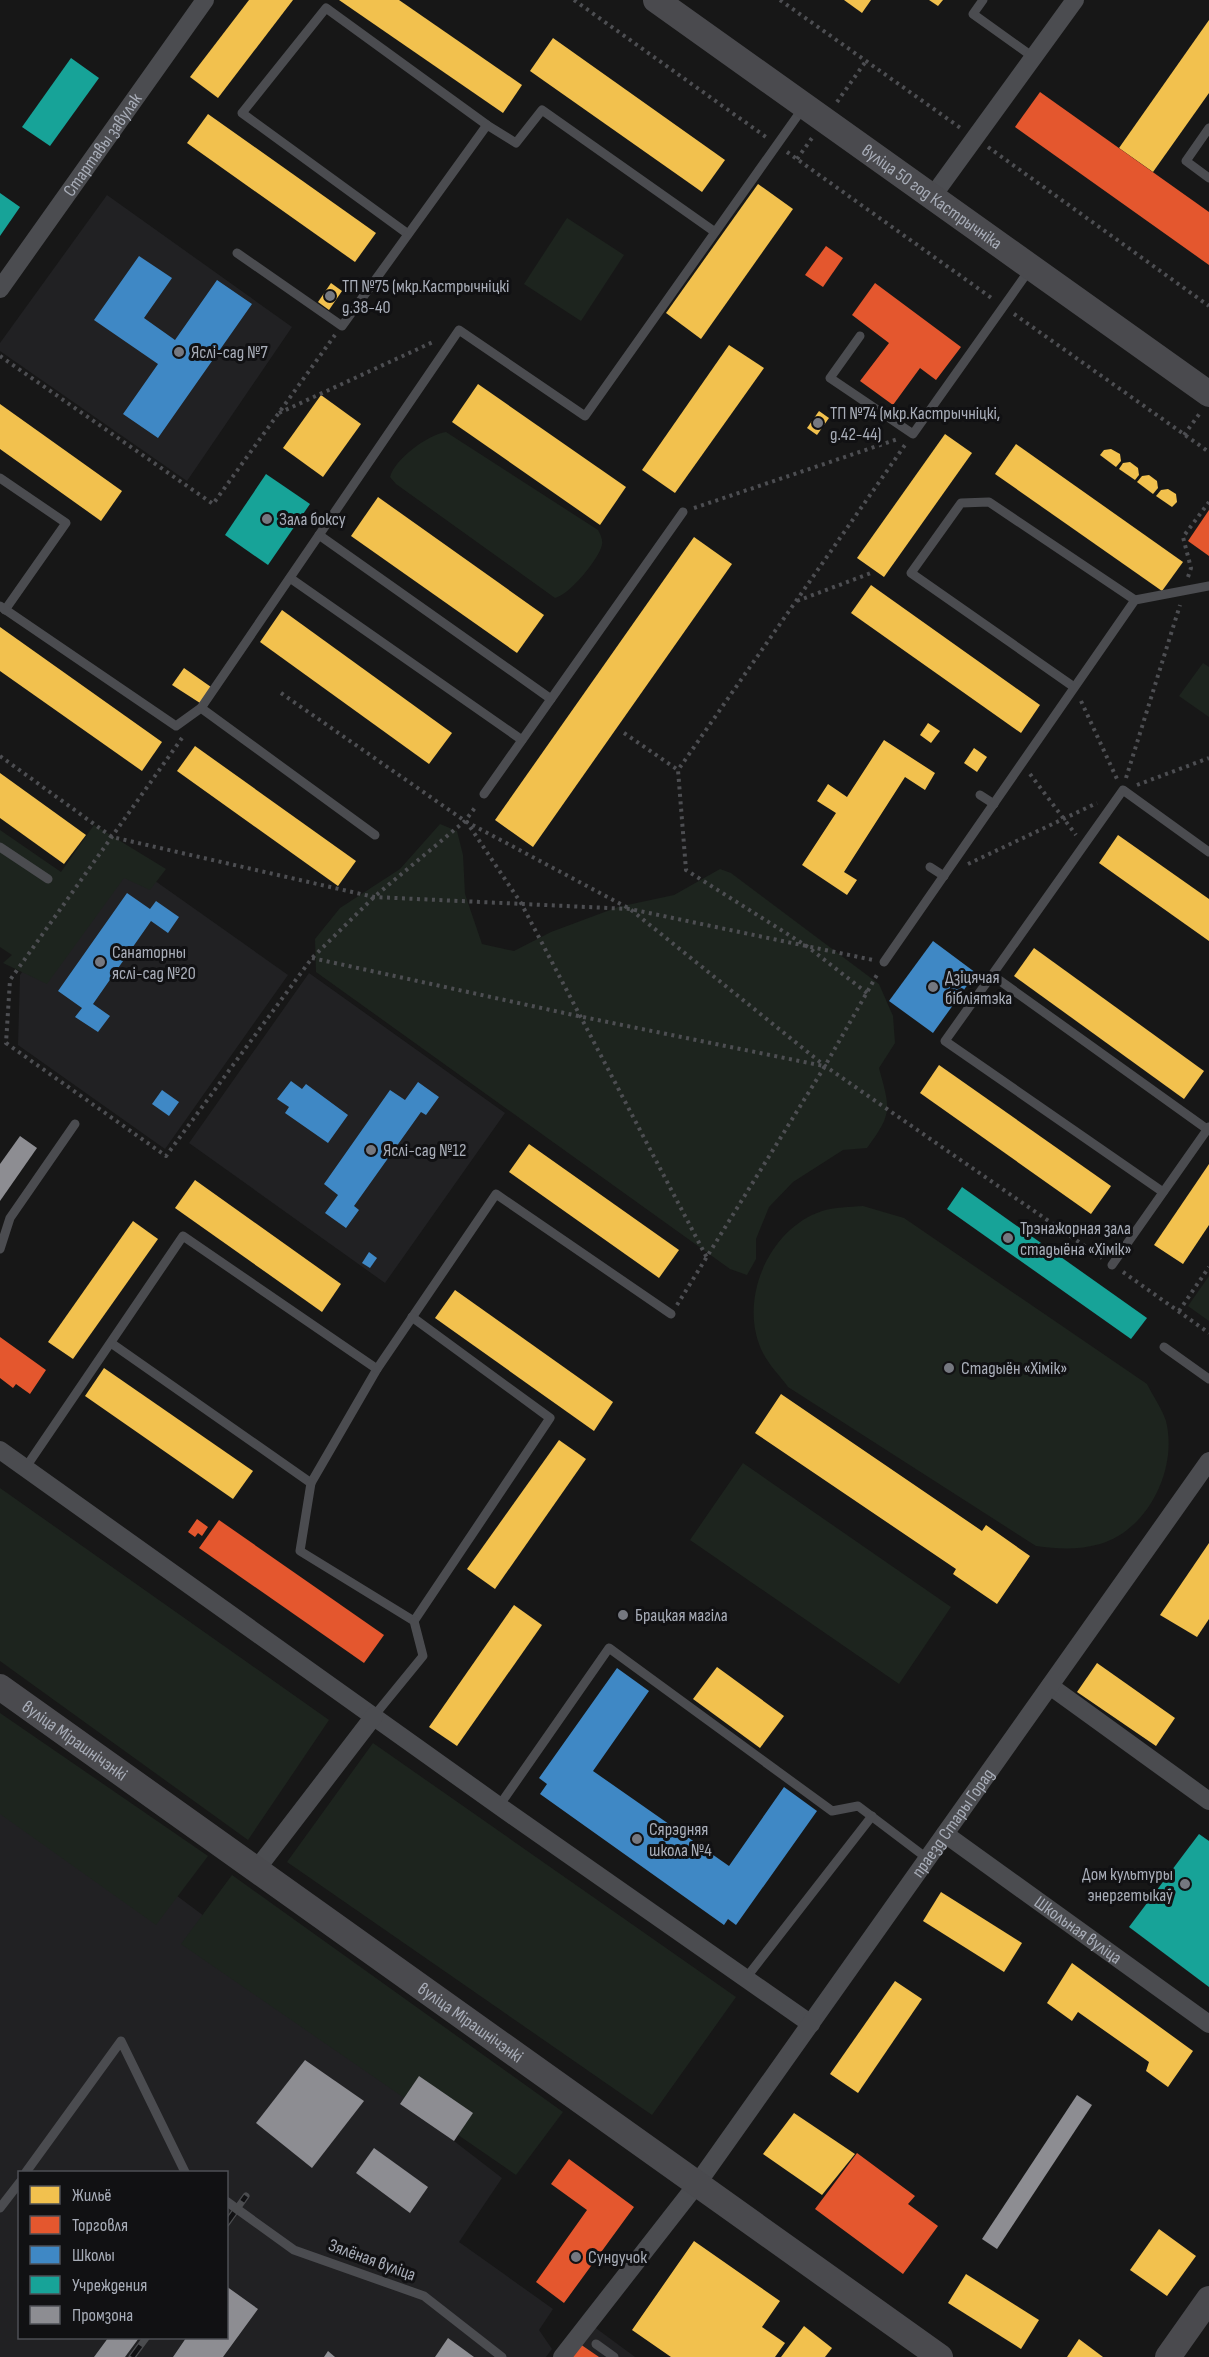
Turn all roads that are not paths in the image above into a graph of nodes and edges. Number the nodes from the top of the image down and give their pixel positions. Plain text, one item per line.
1 (205, 0) edge
2 (656, 0) edge
3 (984, 0) edge
4 (1075, 0) edge
5 (1033, 57) junction
6 (805, 106) junction
7 (487, 125) junction
8 (1209, 128) edge
9 (1209, 178) edge
10 (932, 197) junction
11 (715, 232) junction
12 (408, 234) junction
13 (237, 253) dead end
14 (1031, 267) junction
15 (0, 289) edge
16 (860, 336) dead end
17 (1206, 401) edge
18 (0, 478) edge
19 (683, 512) road end
20 (320, 535) junction
21 (290, 578) junction
22 (1209, 586) edge
23 (1135, 600) junction
24 (2, 608) edge
25 (1074, 687) junction
26 (551, 699) junction
27 (201, 708) junction
28 (522, 740) junction
29 (484, 794) road end
30 (980, 795) dead end
31 (994, 804) junction
32 (375, 836) dead end
33 (0, 847) edge
34 (1209, 852) edge
35 (930, 867) dead end
36 (944, 876) junction
37 (48, 879) dead end
38 (884, 963) road end
39 (992, 975) junction
40 (75, 1124) dead end
41 (1208, 1128) edge
42 (1163, 1192) junction
43 (0, 1249) edge
44 (1112, 1265) road end
45 (671, 1314) road end
46 (412, 1317) junction
47 (111, 1342) junction
48 (1164, 1347) dead end
49 (377, 1369) junction
50 (1209, 1379) edge
51 (0, 1450) edge
52 (1209, 1461) edge
53 (26, 1467) junction
54 (311, 1483) junction
55 (414, 1621) junction
56 (1050, 1686) junction
57 (0, 1687) edge
58 (374, 1716) junction
59 (1209, 1801) edge
60 (499, 1806) junction
61 (872, 1816) junction
62 (945, 1834) junction
63 (928, 1859) junction
64 (256, 1870) junction
65 (746, 1978) junction
66 (811, 2024) junction
67 (1209, 2024) edge
68 (27, 2171) edge
69 (185, 2171) edge
70 (18, 2184) edge
71 (697, 2184) junction
72 (228, 2202) edge
73 (0, 2208) edge
74 (1209, 2299) edge
75 (596, 2344) dead end
76 (502, 2357) edge
77 (562, 2357) edge
78 (614, 2357) edge
79 (939, 2357) edge
80 (1167, 2357) edge

1 - 15 street, Стартавы завулак
2 - 6 street, вуліца 50 год Кастрычніка
3 - 5 lane
4 - 5 street
5 - 10 street
6 - 10 street, вуліца 50 год Кастрычніка
6 - 11 lane
7 - 11 lane
7 - 12 lane
7 - 12 lane
8 - 9 lane
10 - 14 street, вуліца 50 год Кастрычніка
11 - 20 lane
12 - 13 lane
14 - 16 lane
14 - 17 street, вуліца 50 год Кастрычніка
18 - 24 lane
19 - 26 lane
20 - 21 lane
20 - 26 lane
21 - 27 lane
21 - 28 lane
22 - 23 lane
23 - 25 lane
23 - 25 lane
24 - 27 lane
25 - 31 lane
26 - 28 lane
27 - 32 lane
28 - 29 lane
30 - 31 lane
31 - 36 lane
33 - 37 lane
34 - 39 lane
35 - 36 lane
36 - 38 lane
39 - 41 lane
39 - 42 lane
40 - 43 lane
41 - 42 lane
42 - 44 lane
45 - 46 lane
46 - 49 lane
46 - 55 lane
47 - 49 lane
47 - 53 lane
47 - 54 lane
48 - 50 lane
49 - 54 lane
51 - 53 street
52 - 56 street, праезд Стары Горад
53 - 58 street
54 - 55 lane
55 - 58 lane
56 - 59 street
56 - 62 street, праезд Стары Горад
57 - 64 street, вуліца Мірашнічэнкі
58 - 60 street
58 - 64 street
60 - 61 lane
60 - 65 street
61 - 63 lane
61 - 65 lane
62 - 63 street, праезд Стары Горад
62 - 67 street, Школьная вуліца
63 - 66 street, праезд Стары Горад
64 - 71 street, вуліца Мірашнічэнкі
65 - 66 street
66 - 71 street, праезд Стары Горад
68 - 69 lane
70 - 73 lane
71 - 77 street, праезд Стары Горад
71 - 79 street, вуліца Мірашнічэнкі
72 - 76 lane, Зялёная вуліца
74 - 80 street
75 - 78 lane

